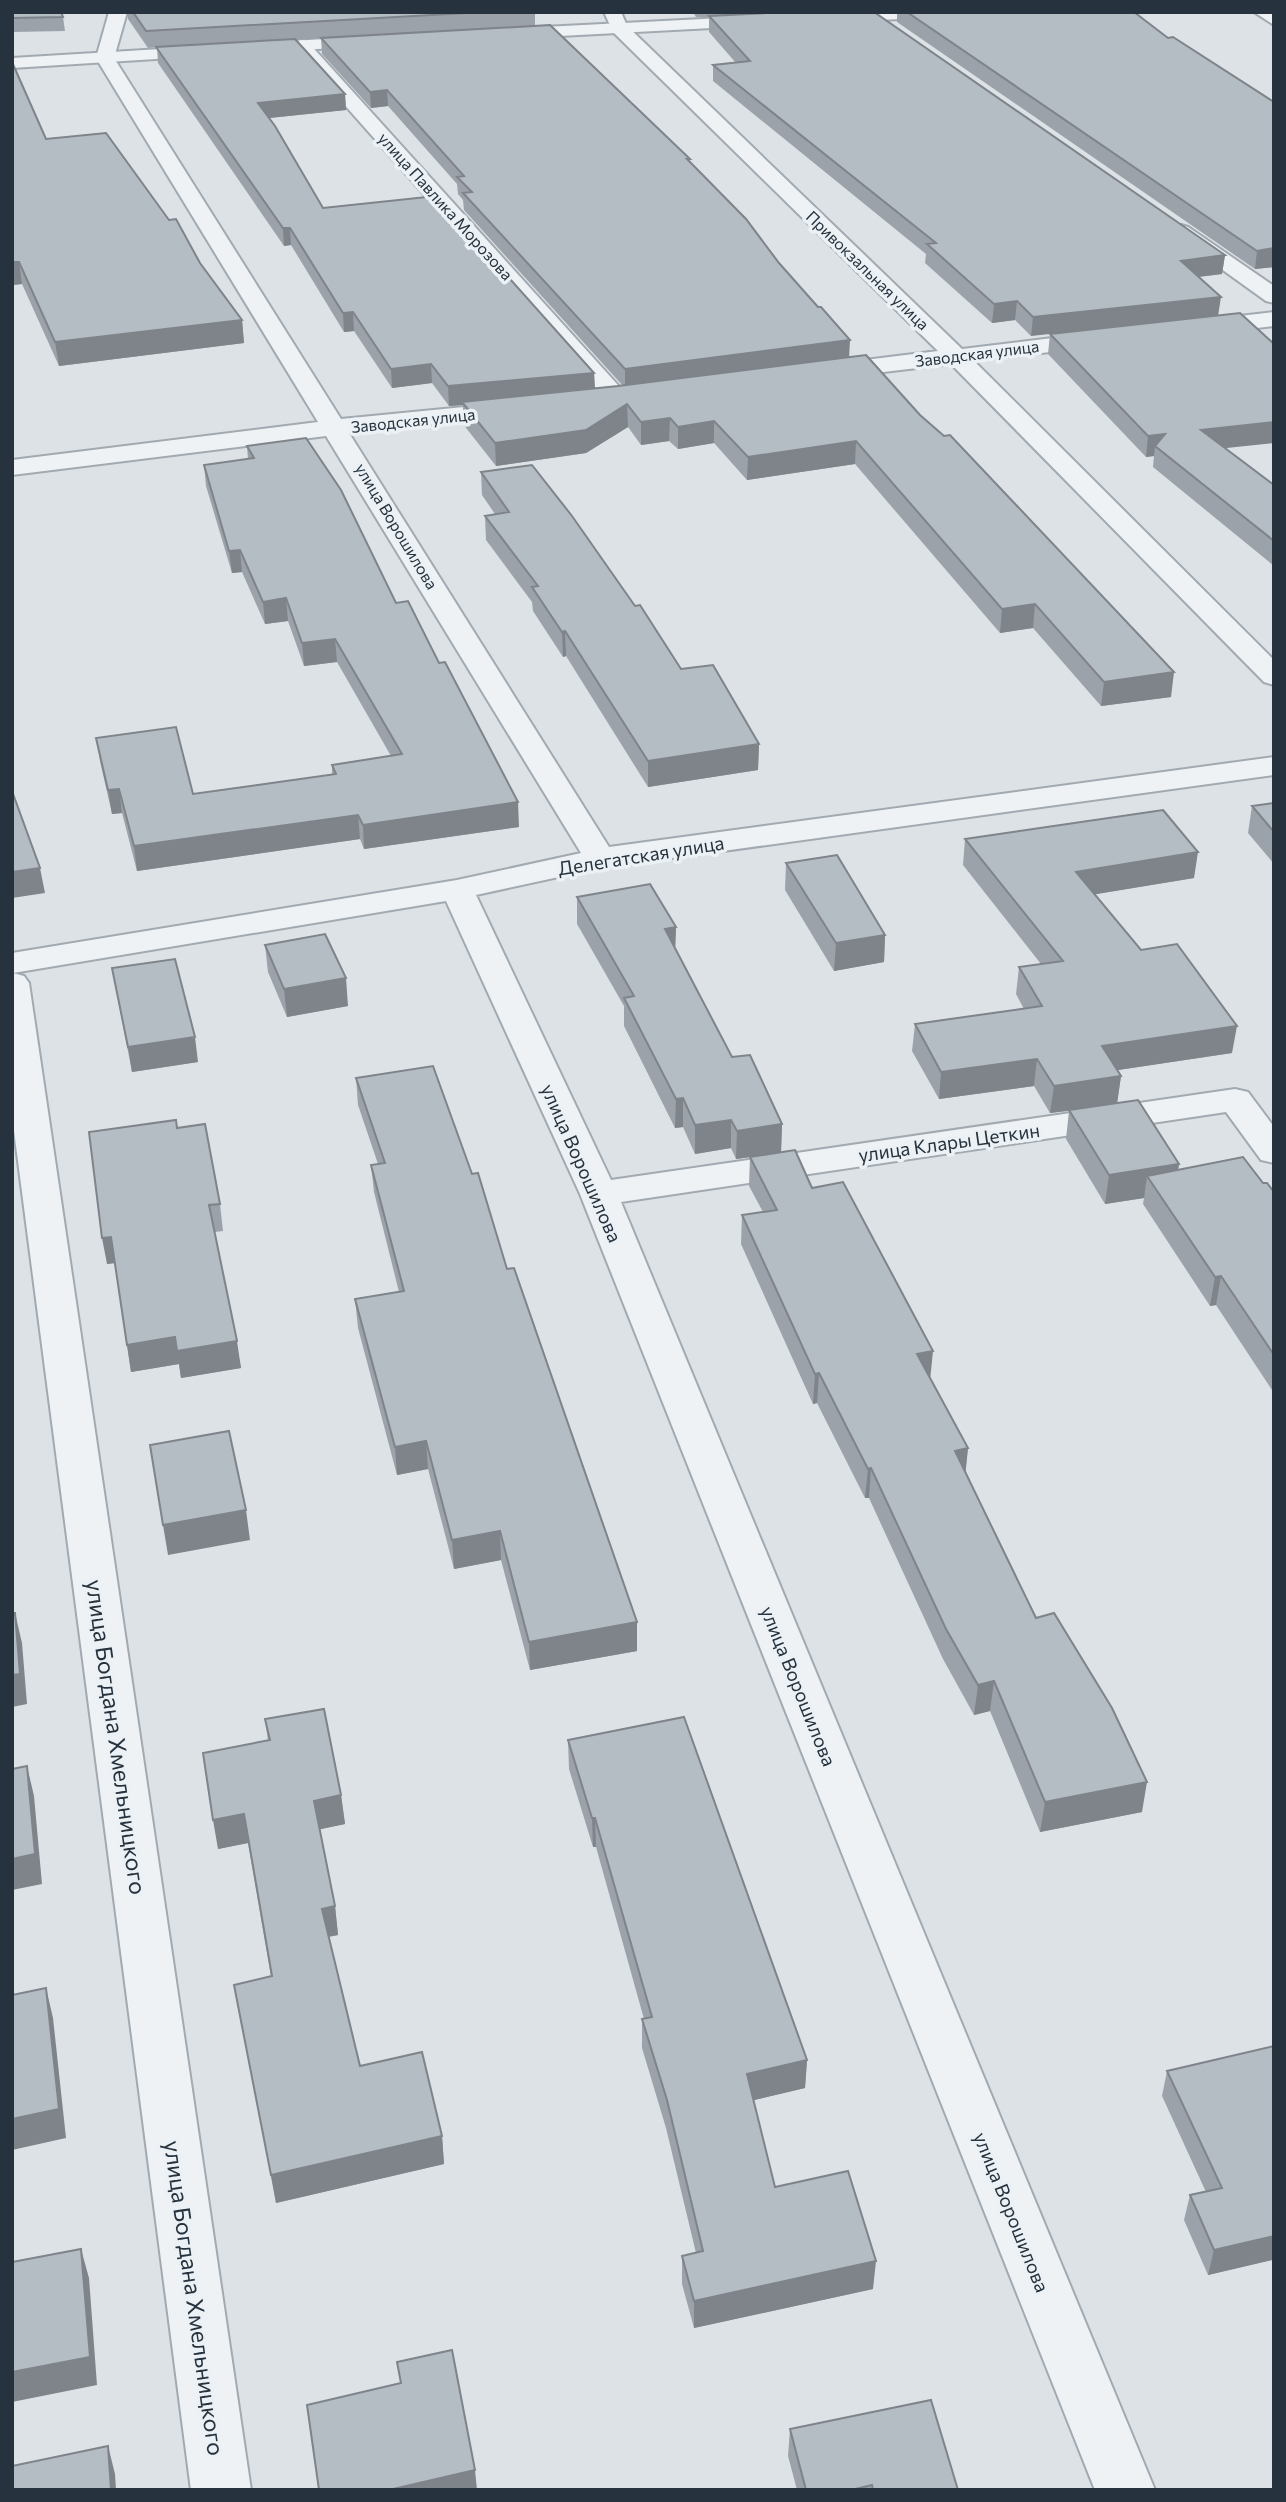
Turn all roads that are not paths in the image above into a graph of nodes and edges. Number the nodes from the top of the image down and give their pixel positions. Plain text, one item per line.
1 (118, 12) edge
2 (936, 12) edge
3 (1262, 12) edge
4 (872, 16) junction
5 (805, 19) edge
6 (616, 20) edge
7 (779, 20) edge
8 (1274, 20) edge
9 (894, 31) edge
10 (481, 36) edge
11 (398, 40) edge
12 (302, 45) junction
13 (105, 58) junction
14 (12, 62) edge
15 (1162, 218) edge
16 (1274, 296) edge
17 (1274, 319) edge
18 (1177, 330) edge
19 (1121, 337) edge
20 (955, 355) junction
21 (807, 374) edge
22 (645, 396) edge
23 (618, 399) junction
24 (591, 402) edge
25 (537, 407) edge
26 (336, 427) junction
27 (12, 468) edge
28 (1274, 676) edge
29 (1274, 766) edge
30 (600, 859) junction
31 (457, 890) junction
32 (12, 962) edge
33 (12, 983) edge
34 (1274, 1152) edge
35 (598, 1194) junction
36 (221, 2490) edge
37 (1125, 2490) edge

1 - 13 street
2 - 4 street
3 - 8 street
4 - 5 street
4 - 9 street
6 - 7 street
6 - 10 street
6 - 20 street, Привокзальная улица
11 - 12 street
12 - 13 street
12 - 23 street, улица Павлика Морозова
13 - 14 street
13 - 26 street, улица Ворошилова
15 - 16 street
17 - 18 street
19 - 20 street, Заводская улица
20 - 21 street, Заводская улица
20 - 28 street, Привокзальная улица
22 - 23 street
23 - 24 street
25 - 26 street, Заводская улица
26 - 27 street, Заводская улица
26 - 30 street, улица Ворошилова
29 - 30 street, Делегатская улица
30 - 31 street, Делегатская улица
31 - 32 street, Делегатская улица
31 - 35 street, улица Ворошилова
33 - 36 street, улица Богдана Хмельницкого
34 - 35 street, улица Клары Цеткин
35 - 37 street, улица Ворошилова

